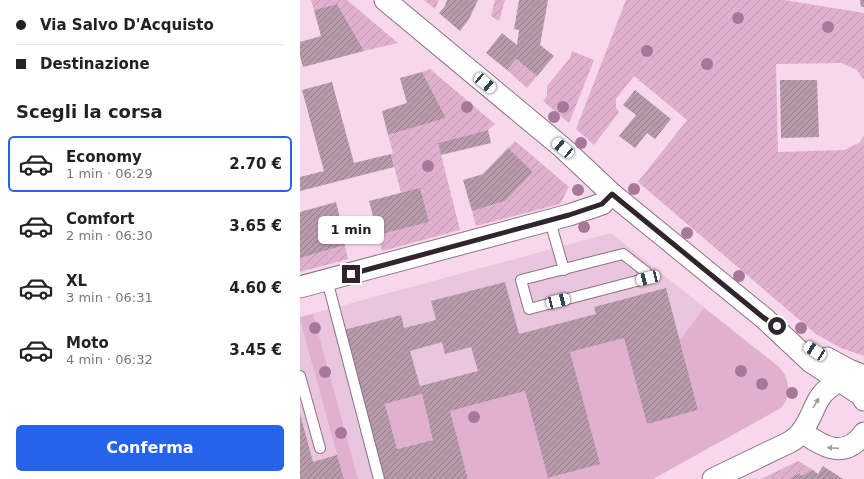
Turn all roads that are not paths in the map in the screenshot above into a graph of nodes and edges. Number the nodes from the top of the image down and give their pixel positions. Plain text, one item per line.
1 (385, 0) edge
2 (612, 194) junction
3 (550, 220) junction
4 (564, 270) junction
5 (327, 280) junction
6 (300, 287) edge
7 (764, 318) junction
8 (300, 376) edge
9 (864, 376) edge
10 (840, 381) junction
11 (864, 400) edge
12 (802, 432) junction
13 (864, 433) edge
14 (320, 448) dead end
15 (379, 479) edge
16 (713, 479) edge

1 - 2 street
2 - 3 street
2 - 7 street
3 - 4 lane
3 - 5 street
4 - 4 lane
5 - 6 street
5 - 15 lane
7 - 9 street
7 - 10 street
8 - 14 lane
10 - 11 street
12 -> 10 street
13 -> 12 street
12 - 16 street

